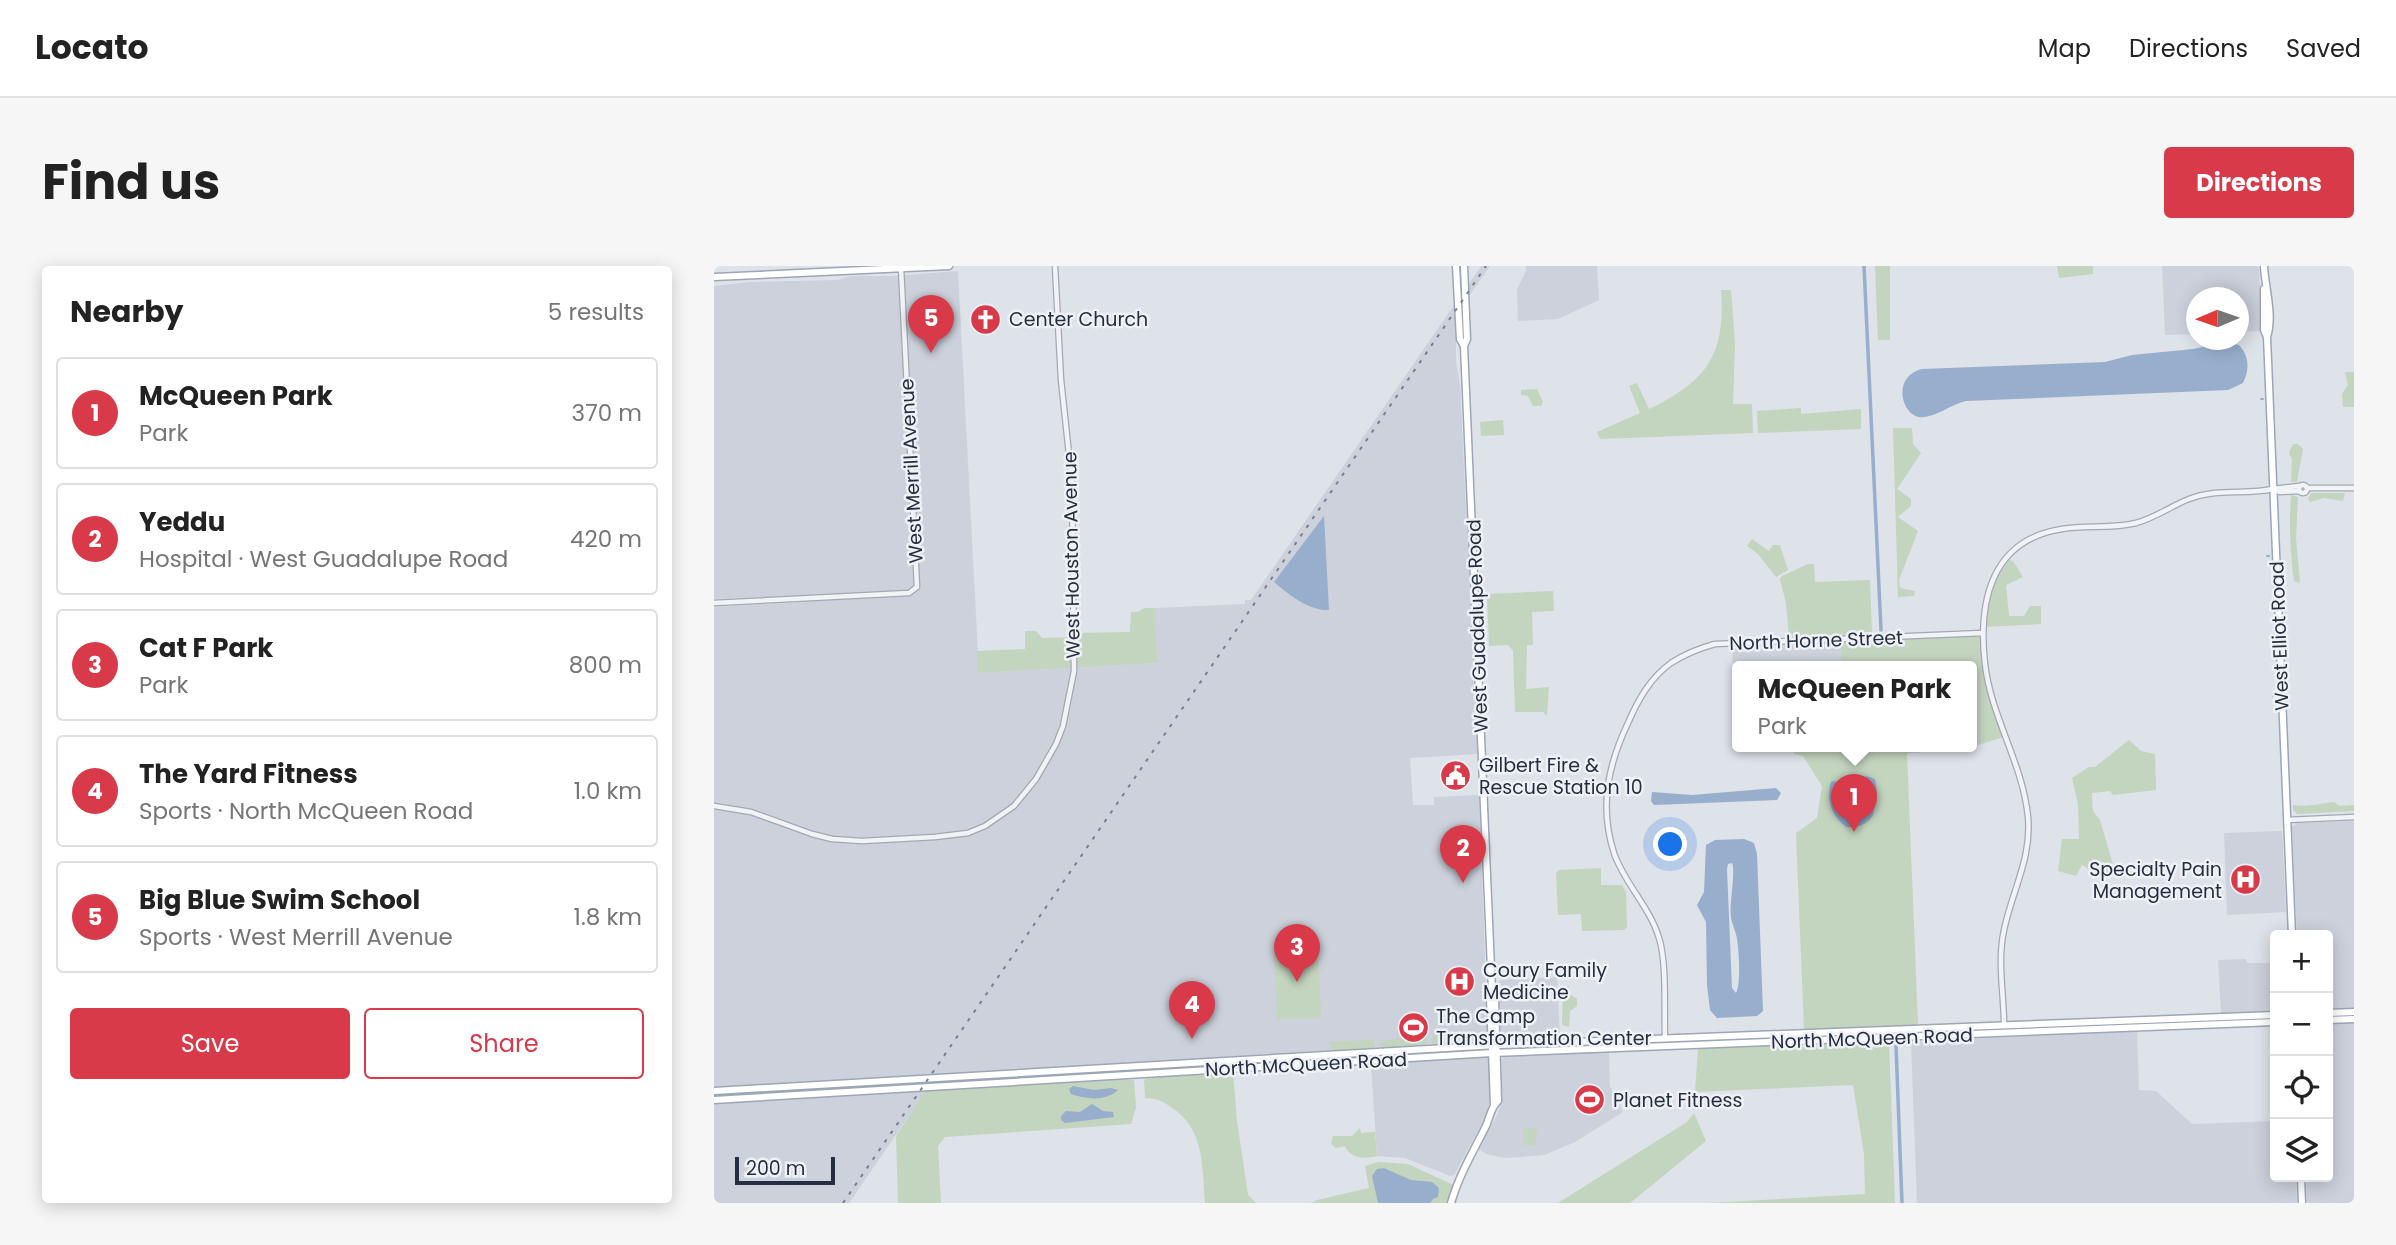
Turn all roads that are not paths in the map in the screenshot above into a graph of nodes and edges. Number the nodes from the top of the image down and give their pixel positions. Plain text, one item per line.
1 (949, 266) edge
2 (1055, 266) edge
3 (1457, 266) edge
4 (1464, 266) edge
5 (2264, 266) edge
6 (901, 268) junction
7 (714, 277) edge
8 (1464, 346) junction
9 (2354, 488) edge
10 (2273, 489) junction
11 (714, 603) edge
12 (1983, 632) junction
13 (714, 806) edge
14 (2354, 817) edge
15 (2287, 820) junction
16 (2292, 930) edge
17 (2354, 1012) edge
18 (2333, 1013) edge
19 (2270, 1015) edge
20 (2354, 1019) edge
21 (2333, 1020) edge
22 (2195, 1022) junction
23 (2270, 1022) edge
24 (2004, 1026) junction
25 (1894, 1035) junction
26 (1587, 1042) junction
27 (1665, 1042) junction
28 (1495, 1049) junction
29 (1573, 1050) junction
30 (714, 1091) edge
31 (777, 1091) junction
32 (714, 1100) edge
33 (2301, 1182) edge
34 (1451, 1203) edge
35 (2302, 1203) edge

1 - 6 main road
2 - 13 street, West Houston Avenue
3 - 8 main road, West Guadalupe Road
4 - 8 main road, West Guadalupe Road
5 - 10 main road, West Elliot Road
6 - 7 main road
6 - 11 street, West Merrill Avenue
8 - 28 main road, West Guadalupe Road
9 - 10 street
10 - 12 street
10 - 15 main road, West Elliot Road
12 - 24 street
12 - 27 street, North Horne Street
14 - 15 street
15 - 16 main road, West Elliot Road
17 - 18 main road
19 - 22 main road, North McQueen Road
20 - 21 main road
22 - 23 main road, North McQueen Road
22 - 24 main road, North McQueen Road
22 - 25 main road, North McQueen Road
24 - 25 main road, North McQueen Road
25 - 27 main road, North McQueen Road
26 - 27 main road, North McQueen Road
26 - 28 main road, North McQueen Road
26 - 29 main road
27 - 29 main road, North McQueen Road
28 - 29 main road, North McQueen Road
28 - 31 main road, North McQueen Road
28 - 34 main road, West Guadalupe Road
30 - 31 main road, North McQueen Road
31 - 32 main road, North McQueen Road
33 - 35 main road

